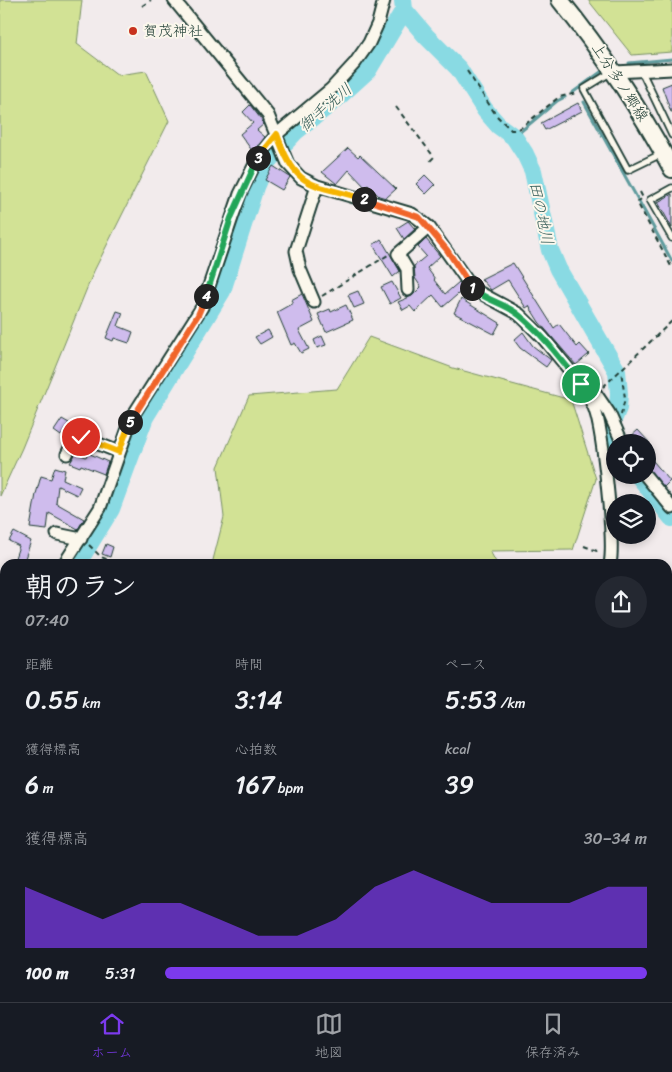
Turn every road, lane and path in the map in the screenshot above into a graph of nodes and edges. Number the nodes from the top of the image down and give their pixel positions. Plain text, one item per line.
1 (151, 0) edge
2 (174, 0) edge
3 (384, 0) edge
4 (560, 0) edge
5 (142, 6) dead end
6 (672, 69) edge
7 (641, 70) junction
8 (466, 71) dead end
9 (615, 72) junction
10 (584, 89) junction
11 (396, 106) dead end
12 (672, 135) edge
13 (278, 137) junction
14 (663, 152) junction
15 (429, 162) dead end
16 (672, 169) edge
17 (317, 186) junction
18 (672, 188) edge
19 (640, 192) dead end
20 (429, 227) junction
21 (672, 238) edge
22 (398, 254) junction
23 (672, 268) edge
24 (408, 290) dead end
25 (314, 302) joint
26 (672, 321) edge
27 (621, 371) junction
28 (613, 379) dead end
29 (581, 384) junction
30 (615, 427) junction
31 (618, 434) edge
32 (119, 452) junction
33 (67, 454) dead end
34 (652, 484) edge
35 (672, 508) edge
36 (57, 534) dead end
37 (83, 540) junction
38 (584, 546) dead end
39 (605, 549) dead end
40 (68, 559) edge
41 (106, 559) edge
42 (610, 559) edge

1 - 5 path
2 - 13 street
3 - 13 street
4 - 9 main road, 上分多ノ郷線
6 - 7 street
7 - 9 street
7 - 12 lane
8 - 10 path
9 - 10 lane
9 - 14 main road, 上分多ノ郷線
10 - 14 lane
11 - 15 path
13 - 17 street
13 - 32 street
14 - 16 main road, 上分多ノ郷線
17 - 20 street
17 - 25 street
18 - 21 lane
19 - 23 path
20 - 22 street
20 - 29 street
22 - 24 street
22 - 25 path
26 - 27 path
27 - 28 path
27 - 30 path
29 - 30 street
29 - 42 street
30 - 31 street
32 - 33 street
32 - 37 street
34 - 35 street
36 - 37 street
37 - 40 street
37 - 41 path
38 - 39 path

